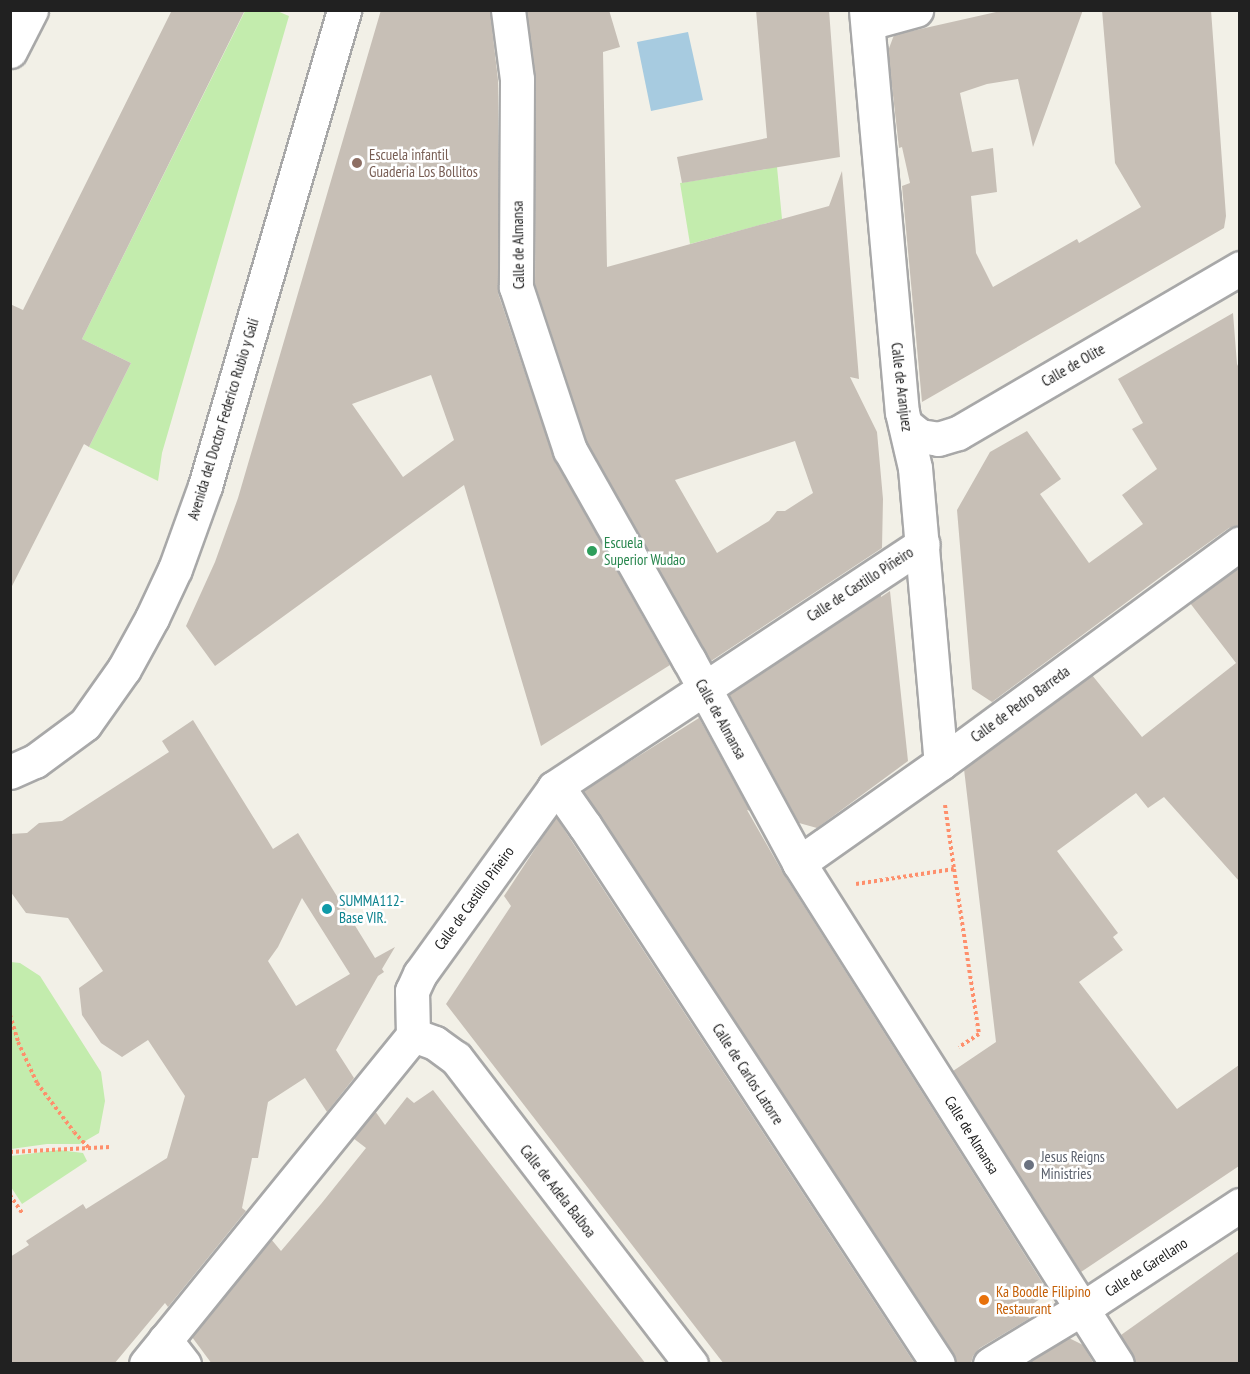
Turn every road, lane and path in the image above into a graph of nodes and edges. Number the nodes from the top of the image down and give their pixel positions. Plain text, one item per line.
1 (31, 10) edge
2 (344, 10) edge
3 (508, 10) edge
4 (916, 10) edge
5 (867, 17) edge
6 (10, 51) edge
7 (1239, 268) edge
8 (905, 424) junction
9 (1239, 543) edge
10 (922, 544) junction
11 (704, 687) junction
12 (10, 772) edge
13 (942, 778) junction
14 (554, 788) junction
15 (799, 863) junction
16 (954, 870) junction
17 (850, 885) dead end
18 (10, 1015) edge
19 (412, 1035) junction
20 (951, 1053) dead end
21 (88, 1147) junction
22 (110, 1148) dead end
23 (10, 1152) edge
24 (10, 1195) edge
25 (1239, 1205) edge
26 (23, 1214) dead end
27 (1082, 1308) junction
28 (165, 1356) edge
29 (691, 1364) edge
30 (938, 1364) edge
31 (990, 1364) edge
32 (1117, 1364) edge

1 - 6 street
2 - 12 street, Avenida del Doctor Federico Rubio y Galí
3 - 11 street, Calle de Almansa
4 - 5 street
5 - 8 street, Calle de Aranjuez
7 - 8 street, Calle de Olite
8 - 10 street, Calle de Aranjuez
9 - 13 street, Calle de Pedro Barreda
10 - 11 street, Calle de Castillo Piñeiro
10 - 13 street, Calle de Aranjuez
11 - 14 street, Calle de Castillo Piñeiro
11 - 15 street, Calle de Almansa
13 - 15 street, Calle de Pedro Barreda
13 - 16 path
14 - 19 street, Calle de Castillo Piñeiro
14 - 30 street, Calle de Carlos Latorre
15 - 27 street, Calle de Almansa
16 - 17 path
16 - 20 path
18 - 21 path
19 - 28 street
19 - 29 street, Calle de Adela Balboa
21 - 22 path
21 - 23 path
24 - 26 path
25 - 27 street, Calle de Garellano
27 - 31 street, Calle de Garellano
27 - 32 street, Calle de Almansa

